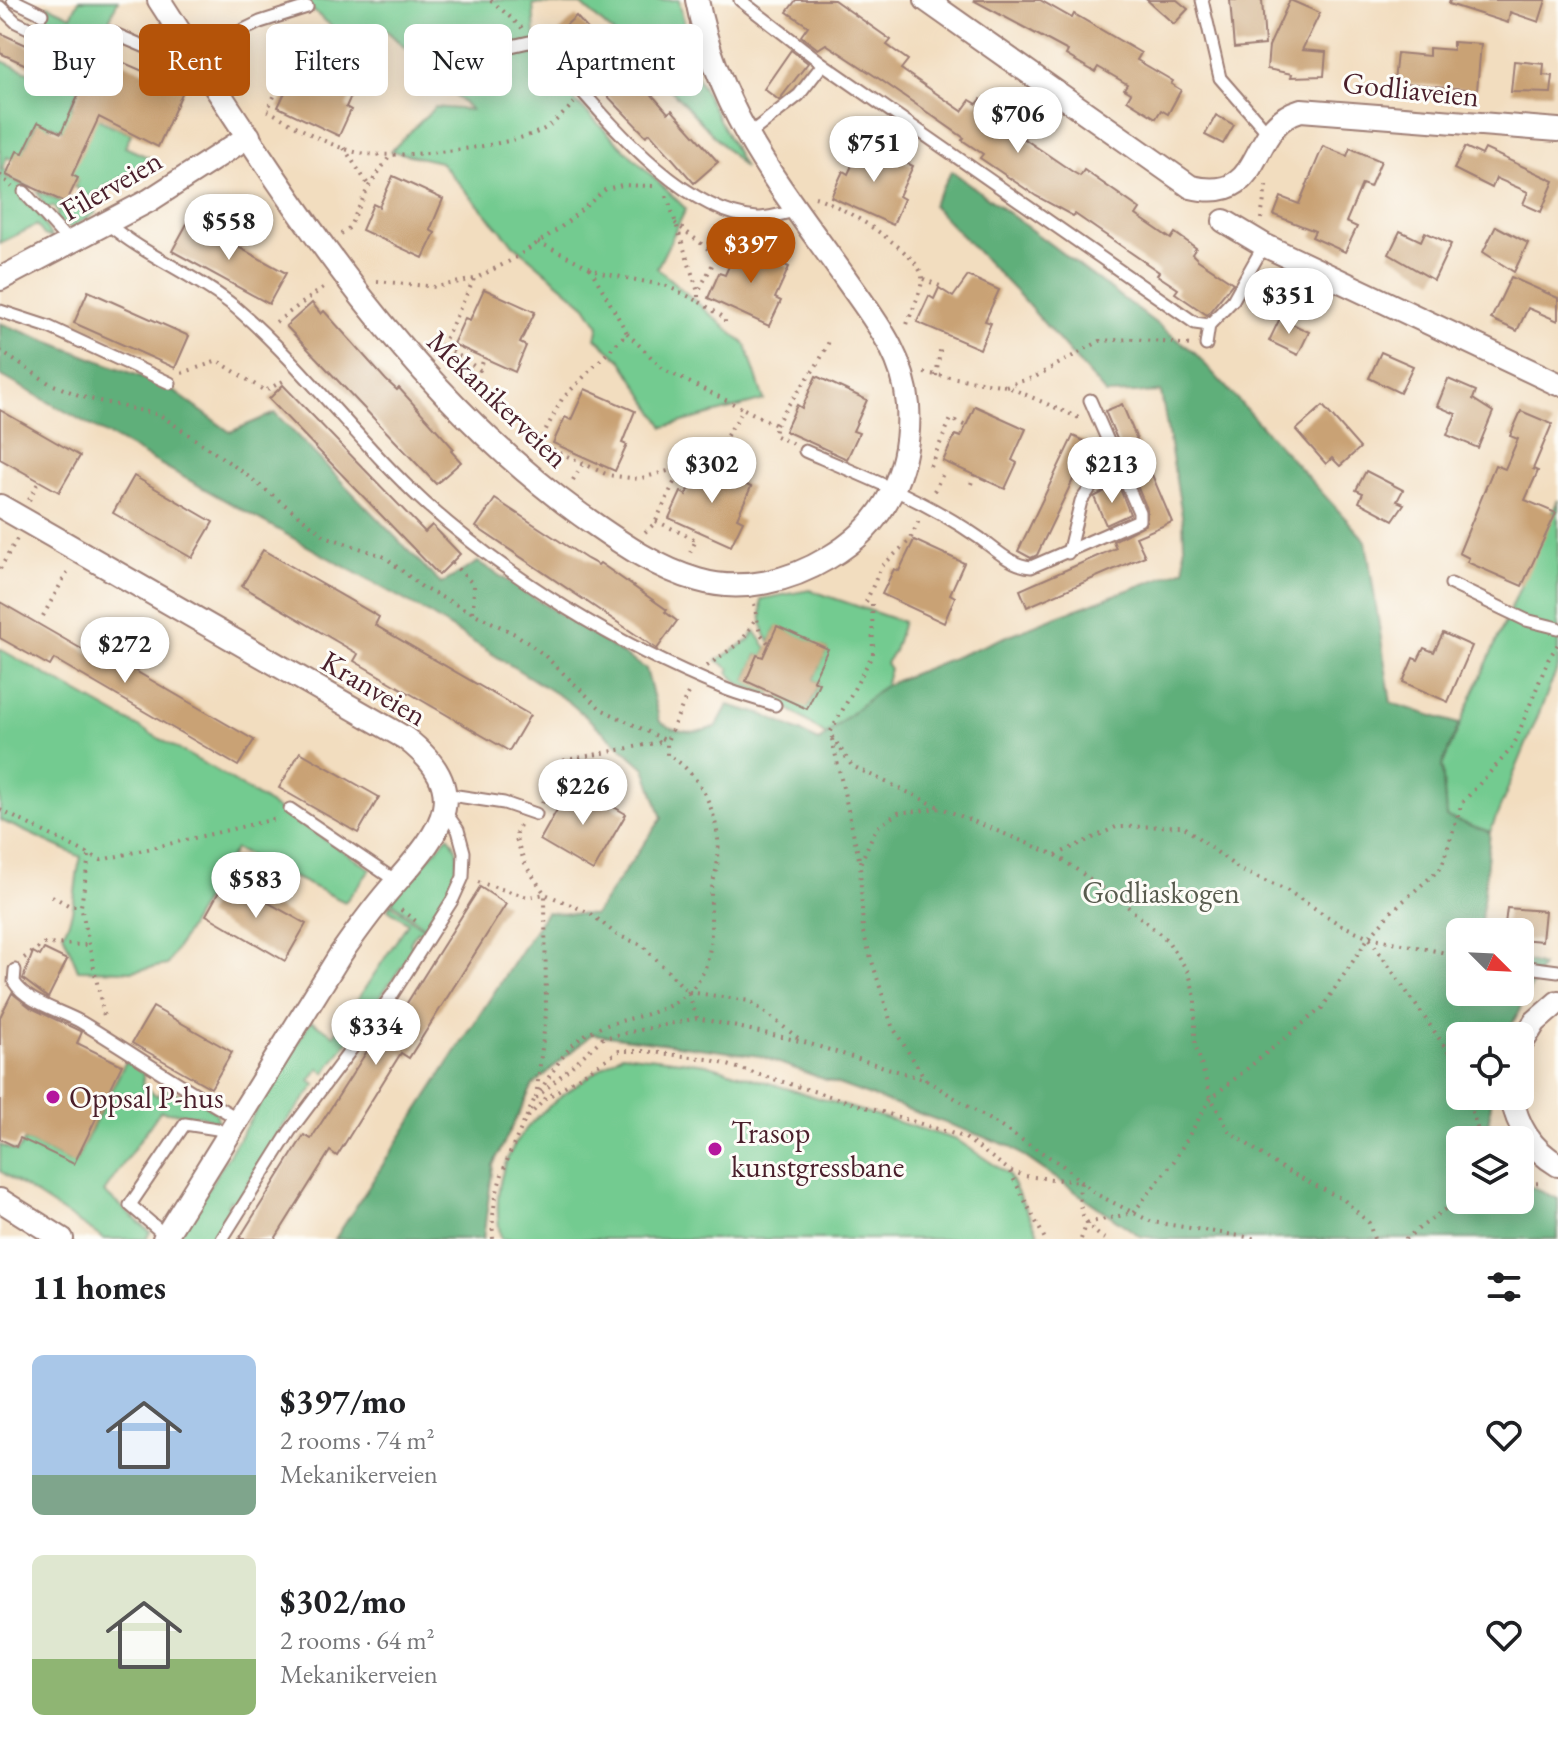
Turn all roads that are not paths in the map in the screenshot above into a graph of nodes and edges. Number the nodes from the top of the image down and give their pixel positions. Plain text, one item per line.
1 (13, 0) edge
2 (159, 0) edge
3 (697, 0) edge
4 (740, 0) edge
5 (926, 0) edge
6 (1202, 0) edge
7 (0, 7) edge
8 (307, 7) dead end
9 (42, 14) dead end
10 (174, 24) edge
11 (24, 26) edge
12 (250, 27) edge
13 (512, 46) edge
14 (823, 64) junction
15 (222, 96) edge
16 (1558, 130) edge
17 (1268, 133) junction
18 (748, 135) junction
19 (249, 136) junction
20 (24, 192) dead end
21 (800, 210) junction
22 (1224, 221) dead end
23 (108, 224) junction
24 (1259, 242) junction
25 (70, 244) junction
26 (0, 279) edge
27 (0, 311) edge
28 (1209, 325) junction
29 (1206, 345) dead end
30 (168, 382) road end
31 (1558, 384) edge
32 (1090, 400) dead end
33 (805, 451) road end
34 (1114, 455) junction
35 (894, 489) junction
36 (0, 506) edge
37 (1068, 553) junction
38 (1451, 584) dead end
39 (1558, 628) edge
40 (775, 705) dead end
41 (445, 803) junction
42 (293, 811) road end
43 (531, 812) road end
44 (390, 888) junction
45 (1534, 968) edge
46 (15, 970) road end
47 (1558, 971) edge
48 (1558, 1002) edge
49 (1534, 1024) edge
50 (1514, 1110) edge
51 (233, 1128) junction
52 (1558, 1165) edge
53 (0, 1200) edge
54 (165, 1238) edge
55 (62, 1239) edge
56 (222, 1239) edge

1 - 9 lane
2 - 10 street, Mekanikerveien
3 - 18 street, Mekanikerveien
4 - 14 lane
5 - 17 street
6 - 17 lane
7 - 11 lane
8 - 12 lane
13 - 21 lane
14 - 18 lane
14 - 28 lane
15 - 19 street, Mekanikerveien
16 - 17 street, Godliaveien
18 - 21 street, Mekanikerveien
19 - 23 street, Filerveien
19 - 35 street, Mekanikerveien
20 - 25 lane
21 - 35 street, Mekanikerveien
22 - 24 street
23 - 25 street, Filerveien
23 - 40 lane
24 - 28 lane
24 - 31 street
25 - 26 street, Filerveien
27 - 30 lane
28 - 29 lane
32 - 34 lane
33 - 35 lane
34 - 37 lane
34 - 37 lane
35 - 37 lane
36 - 41 street, Kranveien
38 - 39 lane
41 - 43 lane
41 - 44 street
41 - 56 lane
42 - 44 lane
44 - 51 street
45 - 47 lane
46 - 51 lane
48 - 49 street
50 - 52 street
51 - 54 street
51 - 54 lane
53 - 55 street

